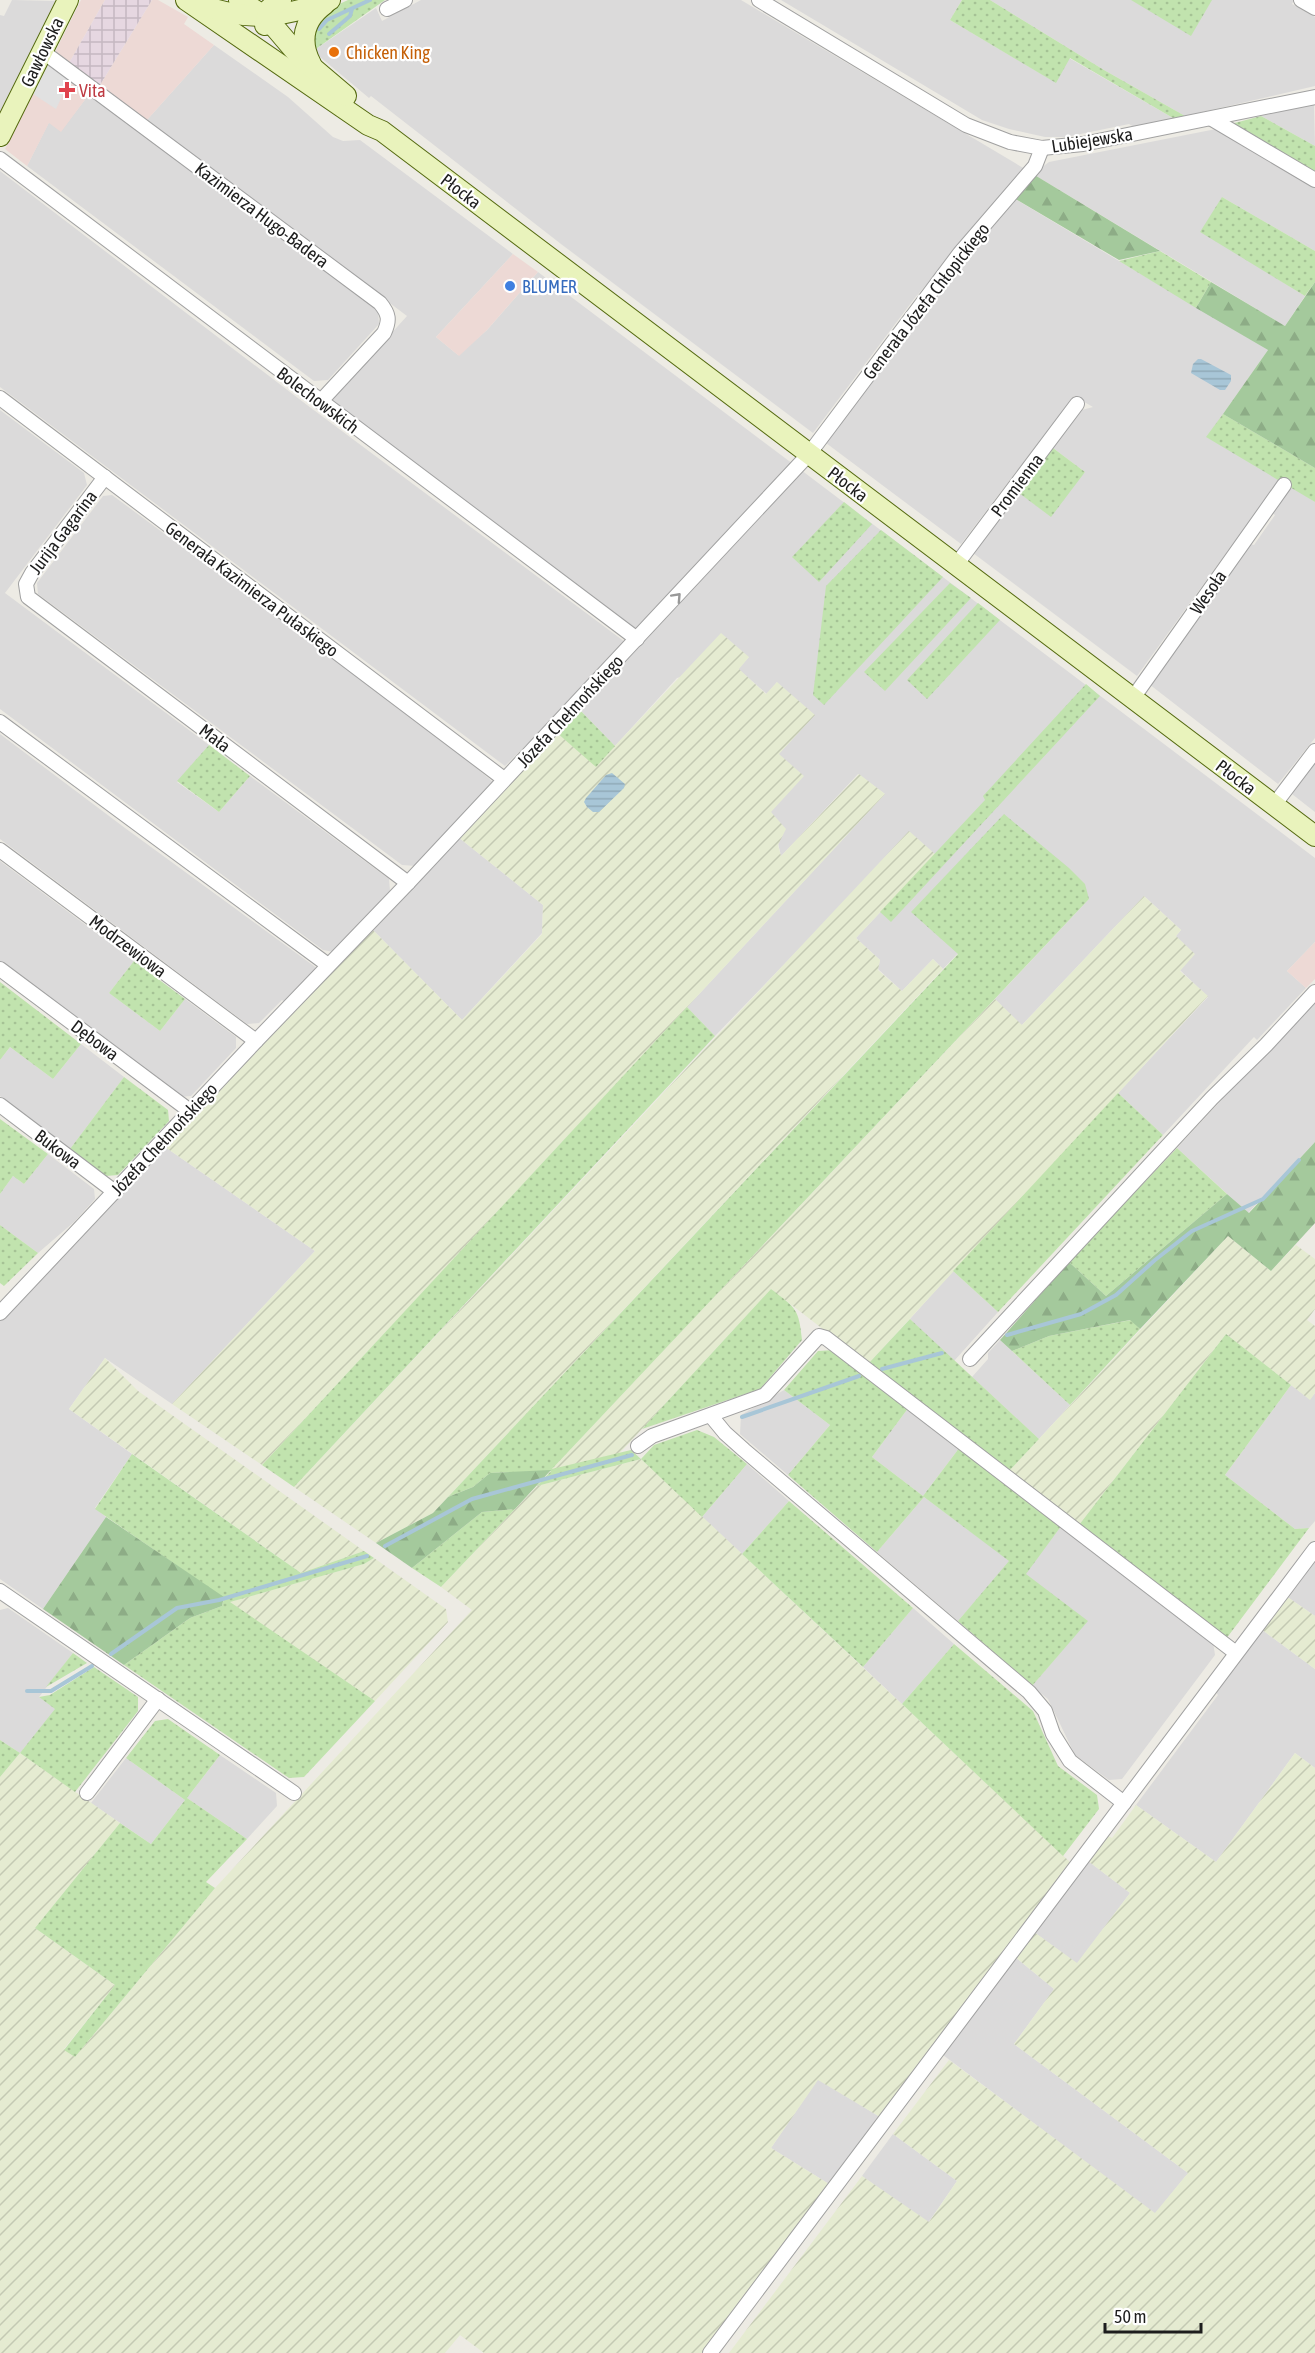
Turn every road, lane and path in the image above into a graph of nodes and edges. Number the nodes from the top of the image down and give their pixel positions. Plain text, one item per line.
1 (68, 0) edge
2 (186, 0) edge
3 (191, 0) edge
4 (241, 0) edge
5 (281, 0) edge
6 (331, 0) edge
7 (405, 0) edge
8 (759, 0) edge
9 (1301, 0) edge
10 (1315, 8) edge
11 (266, 9) edge
12 (387, 9) dead end
13 (42, 51) junction
14 (283, 66) junction
15 (314, 69) junction
16 (1315, 97) edge
17 (1212, 119) junction
18 (382, 131) junction
19 (0, 136) edge
20 (1042, 148) junction
21 (0, 159) edge
22 (1315, 180) edge
23 (0, 398) edge
24 (320, 402) junction
25 (1077, 404) dead end
26 (809, 454) junction
27 (105, 477) junction
28 (1284, 485) dead end
29 (956, 565) junction
30 (25, 589) joint
31 (637, 639) junction
32 (1133, 698) junction
33 (0, 722) edge
34 (1315, 751) edge
35 (504, 780) junction
36 (1274, 805) junction
37 (1315, 836) edge
38 (0, 850) edge
39 (408, 883) junction
40 (328, 965) junction
41 (0, 969) edge
42 (1315, 992) edge
43 (256, 1041) junction
44 (0, 1105) edge
45 (190, 1111) junction
46 (115, 1192) junction
47 (0, 1314) edge
48 (970, 1359) dead end
49 (711, 1416) junction
50 (638, 1446) dead end
51 (1315, 1549) edge
52 (0, 1591) edge
53 (1236, 1653) junction
54 (158, 1699) junction
55 (87, 1793) dead end
56 (294, 1793) dead end
57 (1124, 1803) junction
58 (711, 2353) edge

1 - 13 street, Gawłowska
2 - 14 street, Płocka
3 - 11 street
4 - 11 street, Płocka
5 - 11 street
6 - 11 street
6 - 15 street
7 - 12 street
8 - 20 street, Lubiejewska
9 - 10 street
11 - 14 street
11 - 15 street, Płocka
13 - 19 street, Gawłowska
13 - 24 street, Kazimierza Hugo-Badera
14 - 18 street, Płocka
15 - 18 street, Płocka
16 - 17 street, Lubiejewska
17 - 20 street, Lubiejewska
17 - 22 street
18 - 26 street, Płocka
20 - 26 street, Generała Józefa Chłopickiego
21 - 24 street, Bolechowskich
23 - 27 street, Generała Kazimierza Pułaskiego
24 - 31 street, Bolechowskich
25 - 29 street, Promienna
26 - 29 street, Płocka
31 -> 26 street, Józefa Chełmońskiego
27 - 30 street, Jurija Gagarina
27 - 35 street, Generała Kazimierza Pułaskiego
28 - 32 street, Wesoła
29 - 32 street, Płocka
30 - 39 street, Mała
31 - 35 street, Józefa Chełmońskiego
32 - 36 street, Płocka
33 - 40 street
34 - 36 street
35 - 39 street, Józefa Chełmońskiego
36 - 37 street, Płocka
38 - 43 street, Modrzewiowa
39 - 40 street, Józefa Chełmońskiego
40 - 43 street, Józefa Chełmońskiego
41 - 45 street, Dębowa
42 - 48 street
43 - 45 street, Józefa Chełmońskiego
44 - 46 street, Bukowa
45 - 46 street, Józefa Chełmońskiego
46 - 47 street, Józefa Chełmońskiego
49 - 50 street
49 - 53 street
49 - 57 street
51 - 53 street
52 - 54 street
53 - 57 street
54 - 55 street
54 - 56 street
57 - 58 street

